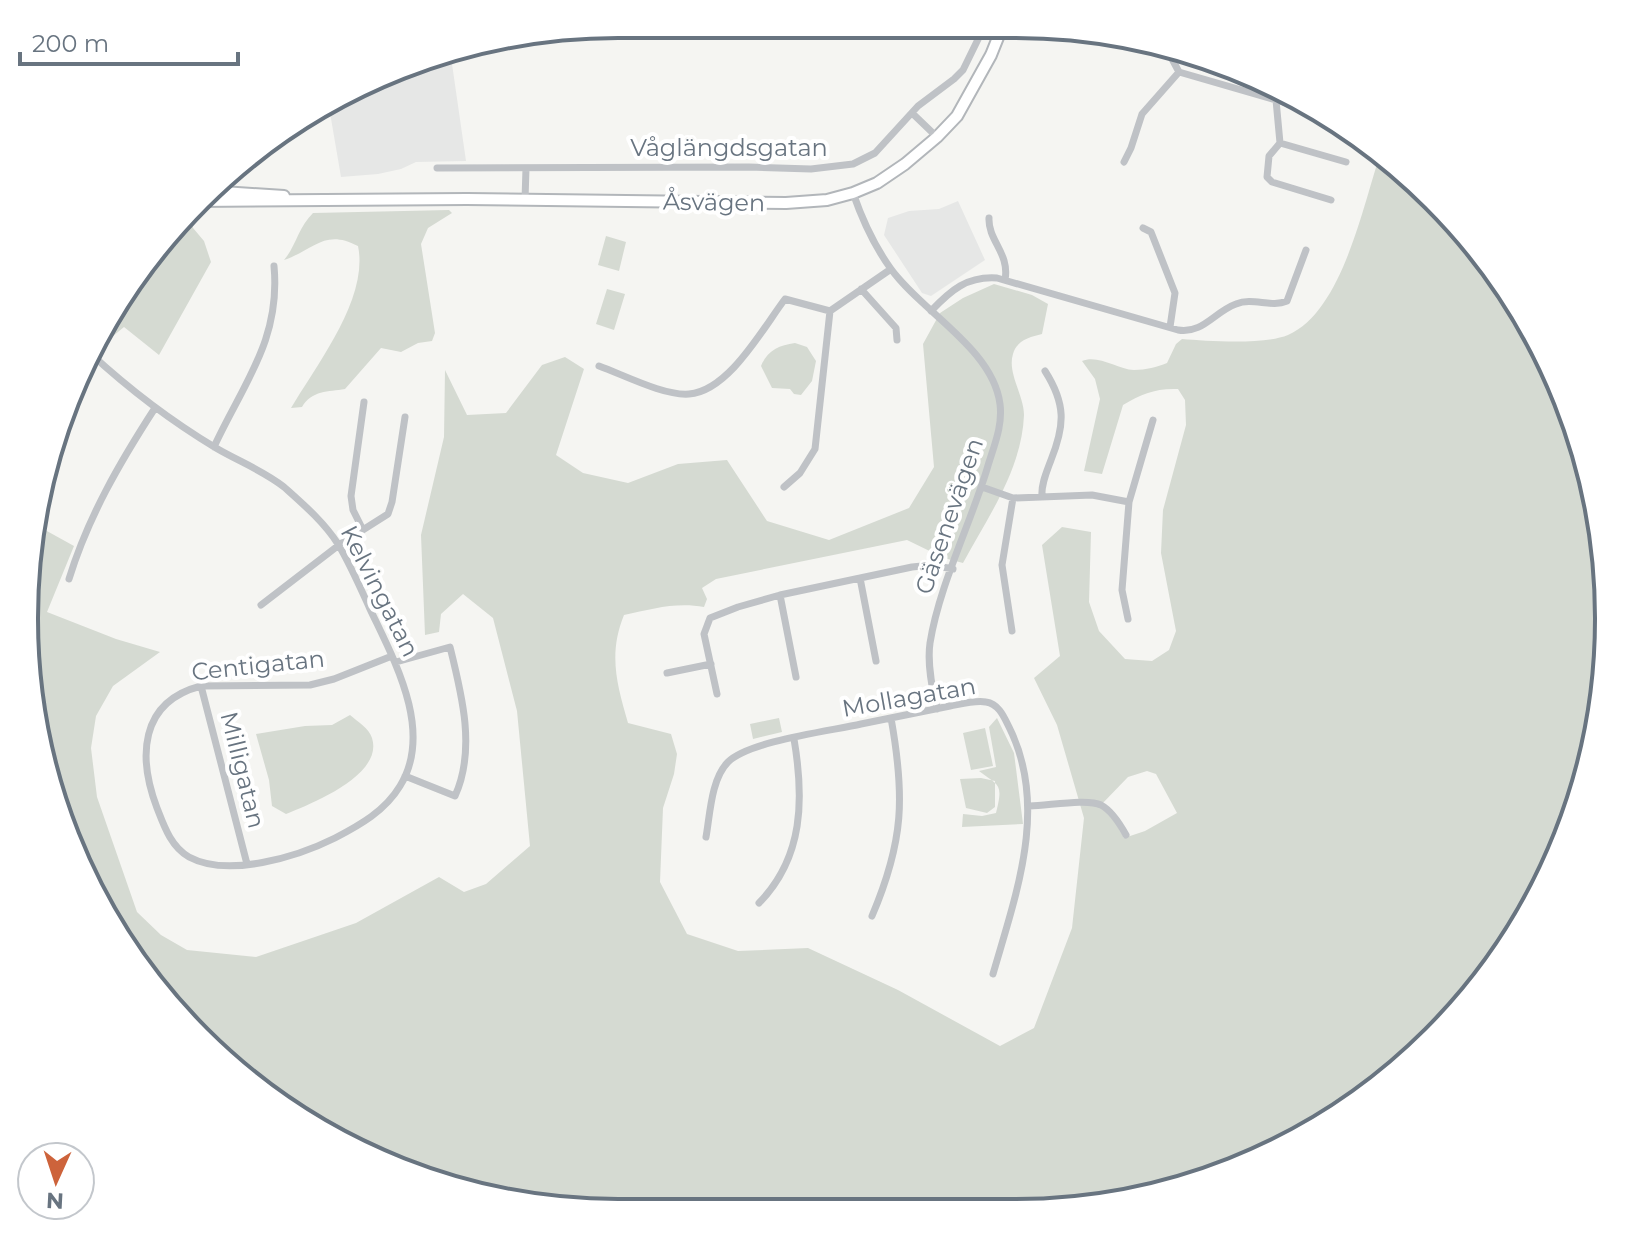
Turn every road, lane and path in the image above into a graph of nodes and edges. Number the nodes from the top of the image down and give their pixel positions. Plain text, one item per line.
1 (979, 38) edge
2 (997, 38) edge
3 (1173, 60) edge
4 (1179, 72) junction
5 (1273, 99) edge
6 (1276, 100) edge
7 (912, 113) junction
8 (937, 137) junction
9 (1280, 143) junction
10 (1124, 162) dead end
11 (1346, 162) dead end
12 (437, 168) dead end
13 (526, 168) junction
14 (225, 192) edge
15 (853, 193) junction
16 (342, 199) junction
17 (525, 200) junction
18 (1331, 200) dead end
19 (215, 202) edge
20 (989, 218) dead end
21 (1143, 228) dead end
22 (1306, 250) dead end
23 (274, 266) dead end
24 (891, 269) junction
25 (1005, 280) junction
26 (861, 289) junction
27 (830, 311) junction
28 (931, 311) junction
29 (1170, 327) junction
30 (897, 340) dead end
31 (99, 360) edge
32 (599, 366) dead end
33 (1045, 371) dead end
34 (364, 402) dead end
35 (155, 408) junction
36 (405, 417) dead end
37 (1153, 420) dead end
38 (214, 447) junction
39 (784, 487) dead end
40 (982, 487) junction
41 (1042, 496) junction
42 (1013, 498) junction
43 (1129, 502) junction
44 (363, 530) junction
45 (339, 545) junction
46 (953, 569) junction
47 (860, 578) junction
48 (69, 579) dead end
49 (780, 595) junction
50 (261, 605) dead end
51 (1128, 619) dead end
52 (1012, 631) dead end
53 (394, 659) junction
54 (876, 661) dead end
55 (711, 664) junction
56 (667, 673) dead end
57 (796, 677) dead end
58 (201, 686) junction
59 (717, 694) dead end
60 (937, 709) junction
61 (891, 718) junction
62 (794, 739) junction
63 (405, 776) junction
64 (1030, 806) junction
65 (1126, 835) dead end
66 (706, 837) dead end
67 (247, 864) junction
68 (759, 903) dead end
69 (872, 916) dead end
70 (993, 974) dead end

1 - 7 street, Våglängdsgatan
2 - 8 street, Åsvägen
3 - 4 street
4 - 5 street
4 - 10 street
6 - 9 street
7 - 8 street
7 - 13 street, Våglängdsgatan
8 - 15 street, Åsvägen
9 - 11 street
9 - 18 street
12 - 13 street, Våglängdsgatan
13 - 17 street
14 - 16 street, Åsvägen
15 - 17 street, Åsvägen
15 - 24 street, Gäsenevägen
16 - 17 street, Åsvägen
16 - 19 street, Åsvägen
20 - 25 street
21 - 29 street
22 - 29 street
23 - 38 street
24 - 26 street
24 - 28 street, Gäsenevägen
25 - 28 street
25 - 29 street
26 - 27 street
26 - 30 street
27 - 32 street
27 - 39 street
28 - 40 street, Gäsenevägen
31 - 35 street, Kelvingatan
33 - 41 street
34 - 44 street
35 - 38 street, Kelvingatan
35 - 48 street
36 - 44 street
37 - 43 street
38 - 45 street, Kelvingatan
40 - 42 street
40 - 46 street, Gäsenevägen
41 - 42 street
41 - 43 street
42 - 52 street
43 - 51 street
44 - 45 street
45 - 50 street
45 - 53 street, Kelvingatan
46 - 47 street
46 - 60 street, Gäsenevägen
47 - 49 street
47 - 54 street
49 - 55 street
49 - 57 street
53 - 58 street, Centigatan
53 - 63 street, Kelvingatan
53 - 63 street, Centigatan
55 - 56 street
55 - 59 street
58 - 67 street, Milligatan
58 - 67 street, Centigatan
60 - 61 street, Mollagatan
60 - 64 street, Mollagatan
61 - 62 street, Mollagatan
61 - 69 street
62 - 66 street, Mollagatan
62 - 68 street
63 - 67 street, Kelvingatan
64 - 65 street
64 - 70 street, Mollagatan

